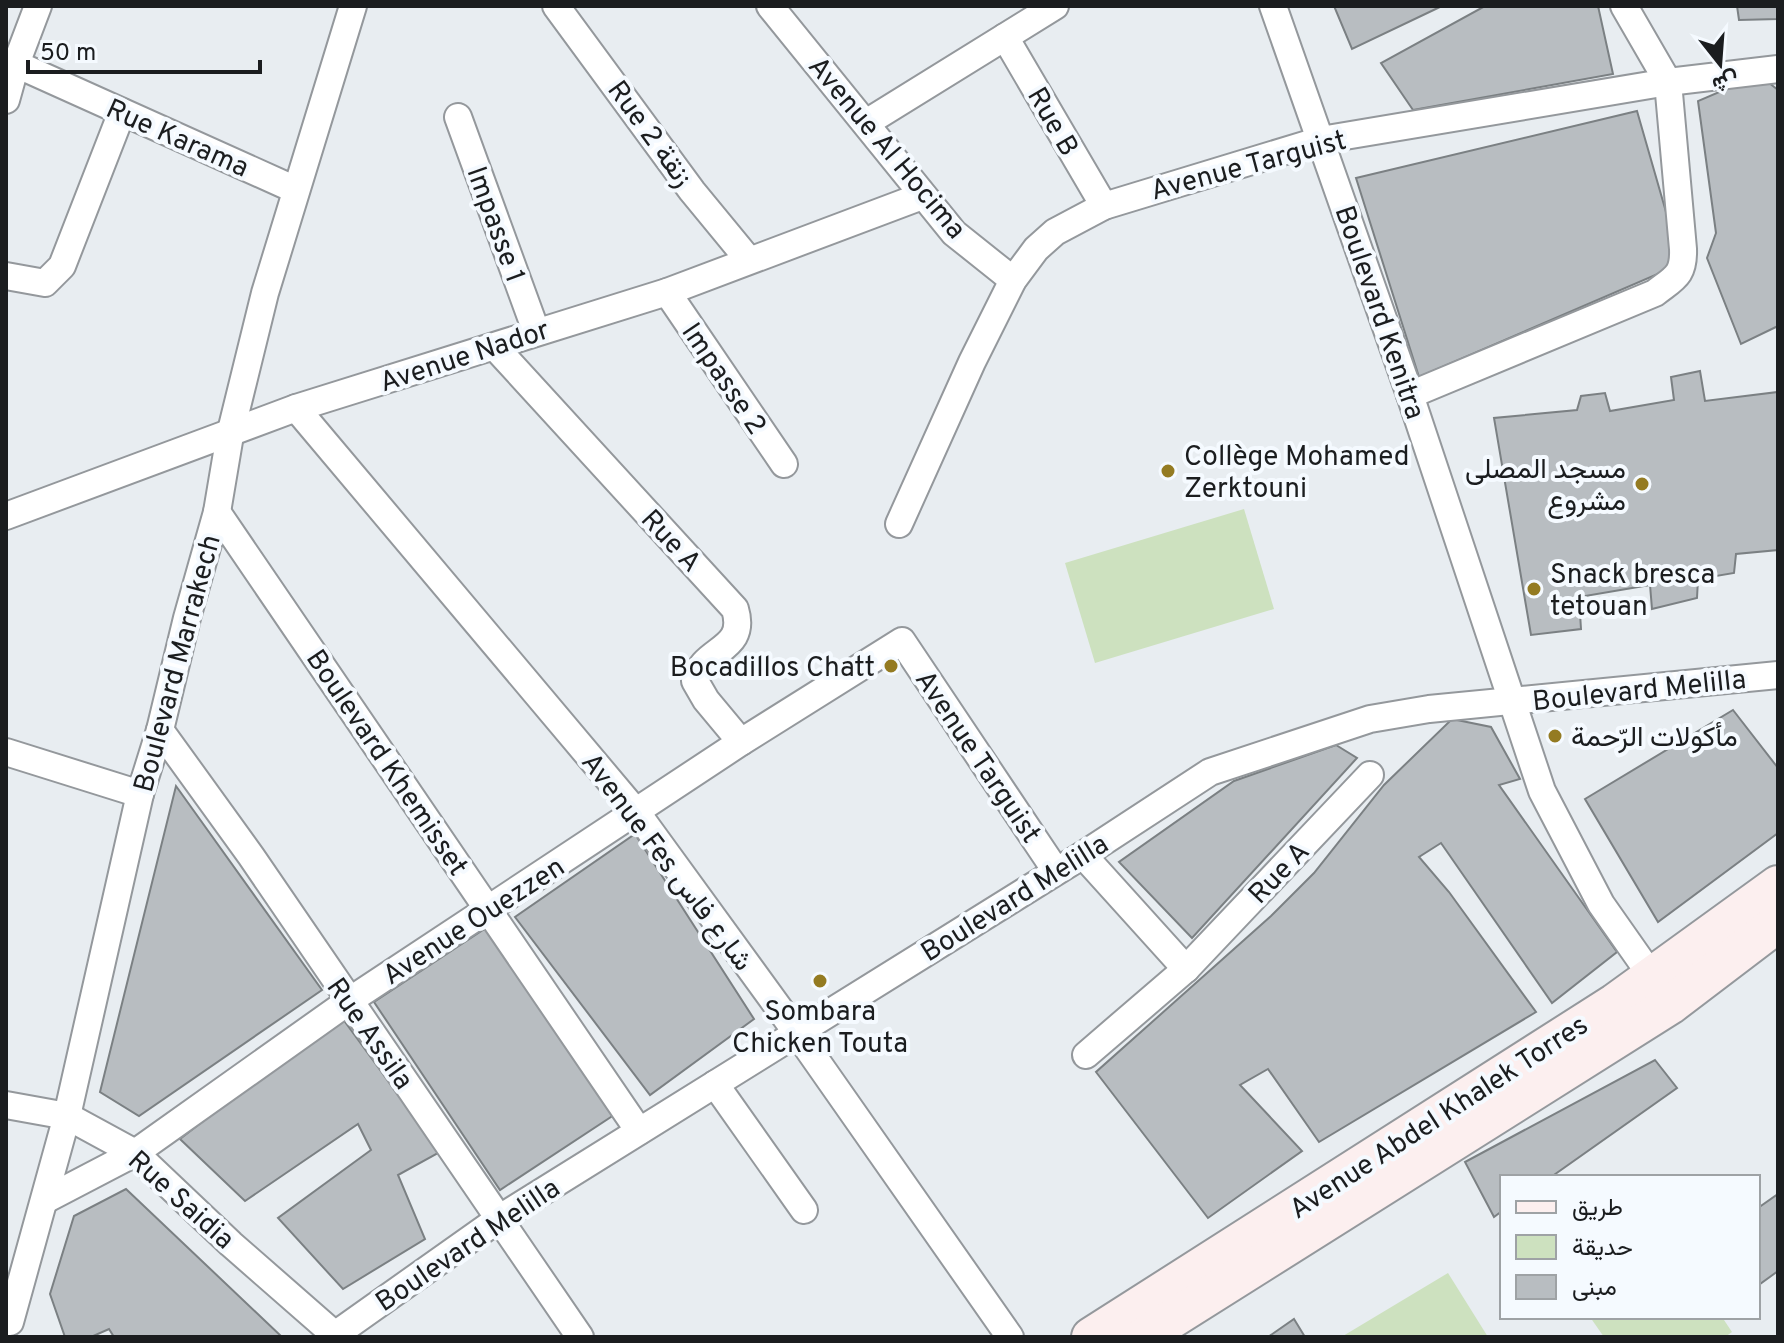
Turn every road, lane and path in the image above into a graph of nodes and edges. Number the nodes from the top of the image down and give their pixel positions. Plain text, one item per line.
1 (38, 6) edge
2 (353, 6) edge
3 (556, 6) edge
4 (770, 6) edge
5 (1055, 6) edge
6 (1273, 6) edge
7 (1624, 6) edge
8 (1005, 37) junction
9 (16, 64) junction
10 (1778, 69) edge
11 (1668, 82) junction
12 (6, 100) edge
13 (122, 112) junction
14 (458, 117) dead end
15 (866, 123) junction
16 (1321, 140) junction
17 (296, 190) junction
18 (922, 196) junction
19 (1104, 206) junction
20 (748, 259) junction
21 (6, 276) edge
22 (1013, 280) junction
23 (667, 292) junction
24 (536, 331) junction
25 (495, 347) junction
26 (1410, 395) junction
27 (296, 408) junction
28 (230, 435) junction
29 (784, 464) dead end
30 (217, 512) junction
31 (6, 516) edge
32 (899, 524) dead end
33 (902, 641) joint
34 (1778, 675) edge
35 (1511, 702) junction
36 (160, 730) junction
37 (741, 742) junction
38 (6, 752) edge
39 (1370, 775) dead end
40 (140, 794) junction
41 (637, 813) junction
42 (1083, 855) junction
43 (1056, 871) junction
44 (1778, 885) edge
45 (488, 910) junction
46 (1778, 923) edge
47 (1186, 969) junction
48 (1661, 991) junction
49 (349, 1001) junction
50 (797, 1033) junction
51 (1086, 1055) dead end
52 (715, 1084) junction
53 (6, 1105) edge
54 (67, 1116) junction
55 (639, 1131) junction
56 (135, 1153) junction
57 (45, 1200) junction
58 (804, 1210) dead end
59 (500, 1218) junction
60 (13, 1326) edge
61 (341, 1334) edge
62 (580, 1337) edge
63 (1010, 1337) edge
64 (1091, 1337) edge
65 (1143, 1337) edge

1 - 9 street
2 - 17 street, Boulevard Marrakech
3 - 20 street, Rue 2 زنقة
4 - 15 street, Avenue Al Hocima
5 - 8 street
6 - 16 street, Boulevard Kenitra
7 - 11 street
8 - 15 street
8 - 19 street, Rue B
9 - 12 street
9 - 13 street, Rue Karama
10 - 11 street, Avenue Targuist
11 - 16 street, Avenue Targuist
11 - 26 street
13 - 17 street, Rue Karama
13 - 21 street
14 - 24 street, Impasse 1
15 - 18 street, Avenue Al Hocima
16 - 19 street, Avenue Targuist
16 - 26 street, Boulevard Kenitra
17 - 28 street, Boulevard Marrakech
18 - 20 street, Avenue Nador
18 - 22 street, Avenue Al Hocima
19 - 22 street, Avenue Targuist
20 - 23 street, Avenue Nador
22 - 32 street, Avenue Targuist
23 - 24 street, Avenue Nador
23 - 29 street, Impasse 2
24 - 25 street, Avenue Nador
25 - 27 street, Avenue Nador
25 - 37 street, Rue A
26 - 35 street, Boulevard Kenitra
27 - 28 street, Avenue Nador
27 - 41 street, Avenue Fes شارع فاس
28 - 30 street, Boulevard Marrakech
28 - 31 street, Avenue Nador
30 - 36 street, Boulevard Marrakech
30 - 45 street, Boulevard Khemisset
33 - 37 street, Avenue Ouezzen
33 - 43 street, Avenue Targuist
34 - 35 street, Boulevard Melilla
35 - 42 street, Boulevard Melilla
35 - 48 street, Boulevard Kenitra
36 - 40 street, Boulevard Marrakech
36 - 49 street, Rue Assila
37 - 41 street, Avenue Ouezzen
38 - 40 street
39 - 47 street, Rue A
40 - 54 street, Boulevard Marrakech
41 - 45 street, Avenue Ouezzen
41 - 50 street, Avenue Fes شارع فاس
42 - 43 street, Boulevard Melilla
42 - 47 street
43 - 50 street, Boulevard Melilla
44 - 48 main road, Avenue Abdel Khalek Torres
45 - 49 street, Avenue Ouezzen
45 - 55 street, Boulevard Khemisset
46 - 48 main road, Avenue Abdel Khalek Torres
47 - 51 street, Rue A
48 - 64 main road, Avenue Abdel Khalek Torres
48 - 65 main road, Avenue Abdel Khalek Torres
49 - 56 street, Avenue Ouezzen
49 - 59 street, Rue Assila
50 - 52 street, Boulevard Melilla
50 - 63 street, Avenue Fes شارع فاس
52 - 55 street, Boulevard Melilla
52 - 58 street
53 - 54 street, Rue Saidia
54 - 56 street, Rue Saidia
54 - 57 street, Boulevard Marrakech
55 - 59 street, Boulevard Melilla
56 - 57 street, Avenue Ouezzen
56 - 61 street, Rue Saidia
57 - 60 street, Boulevard Marrakech
59 - 61 street, Boulevard Melilla
59 - 62 street, Rue Assila

